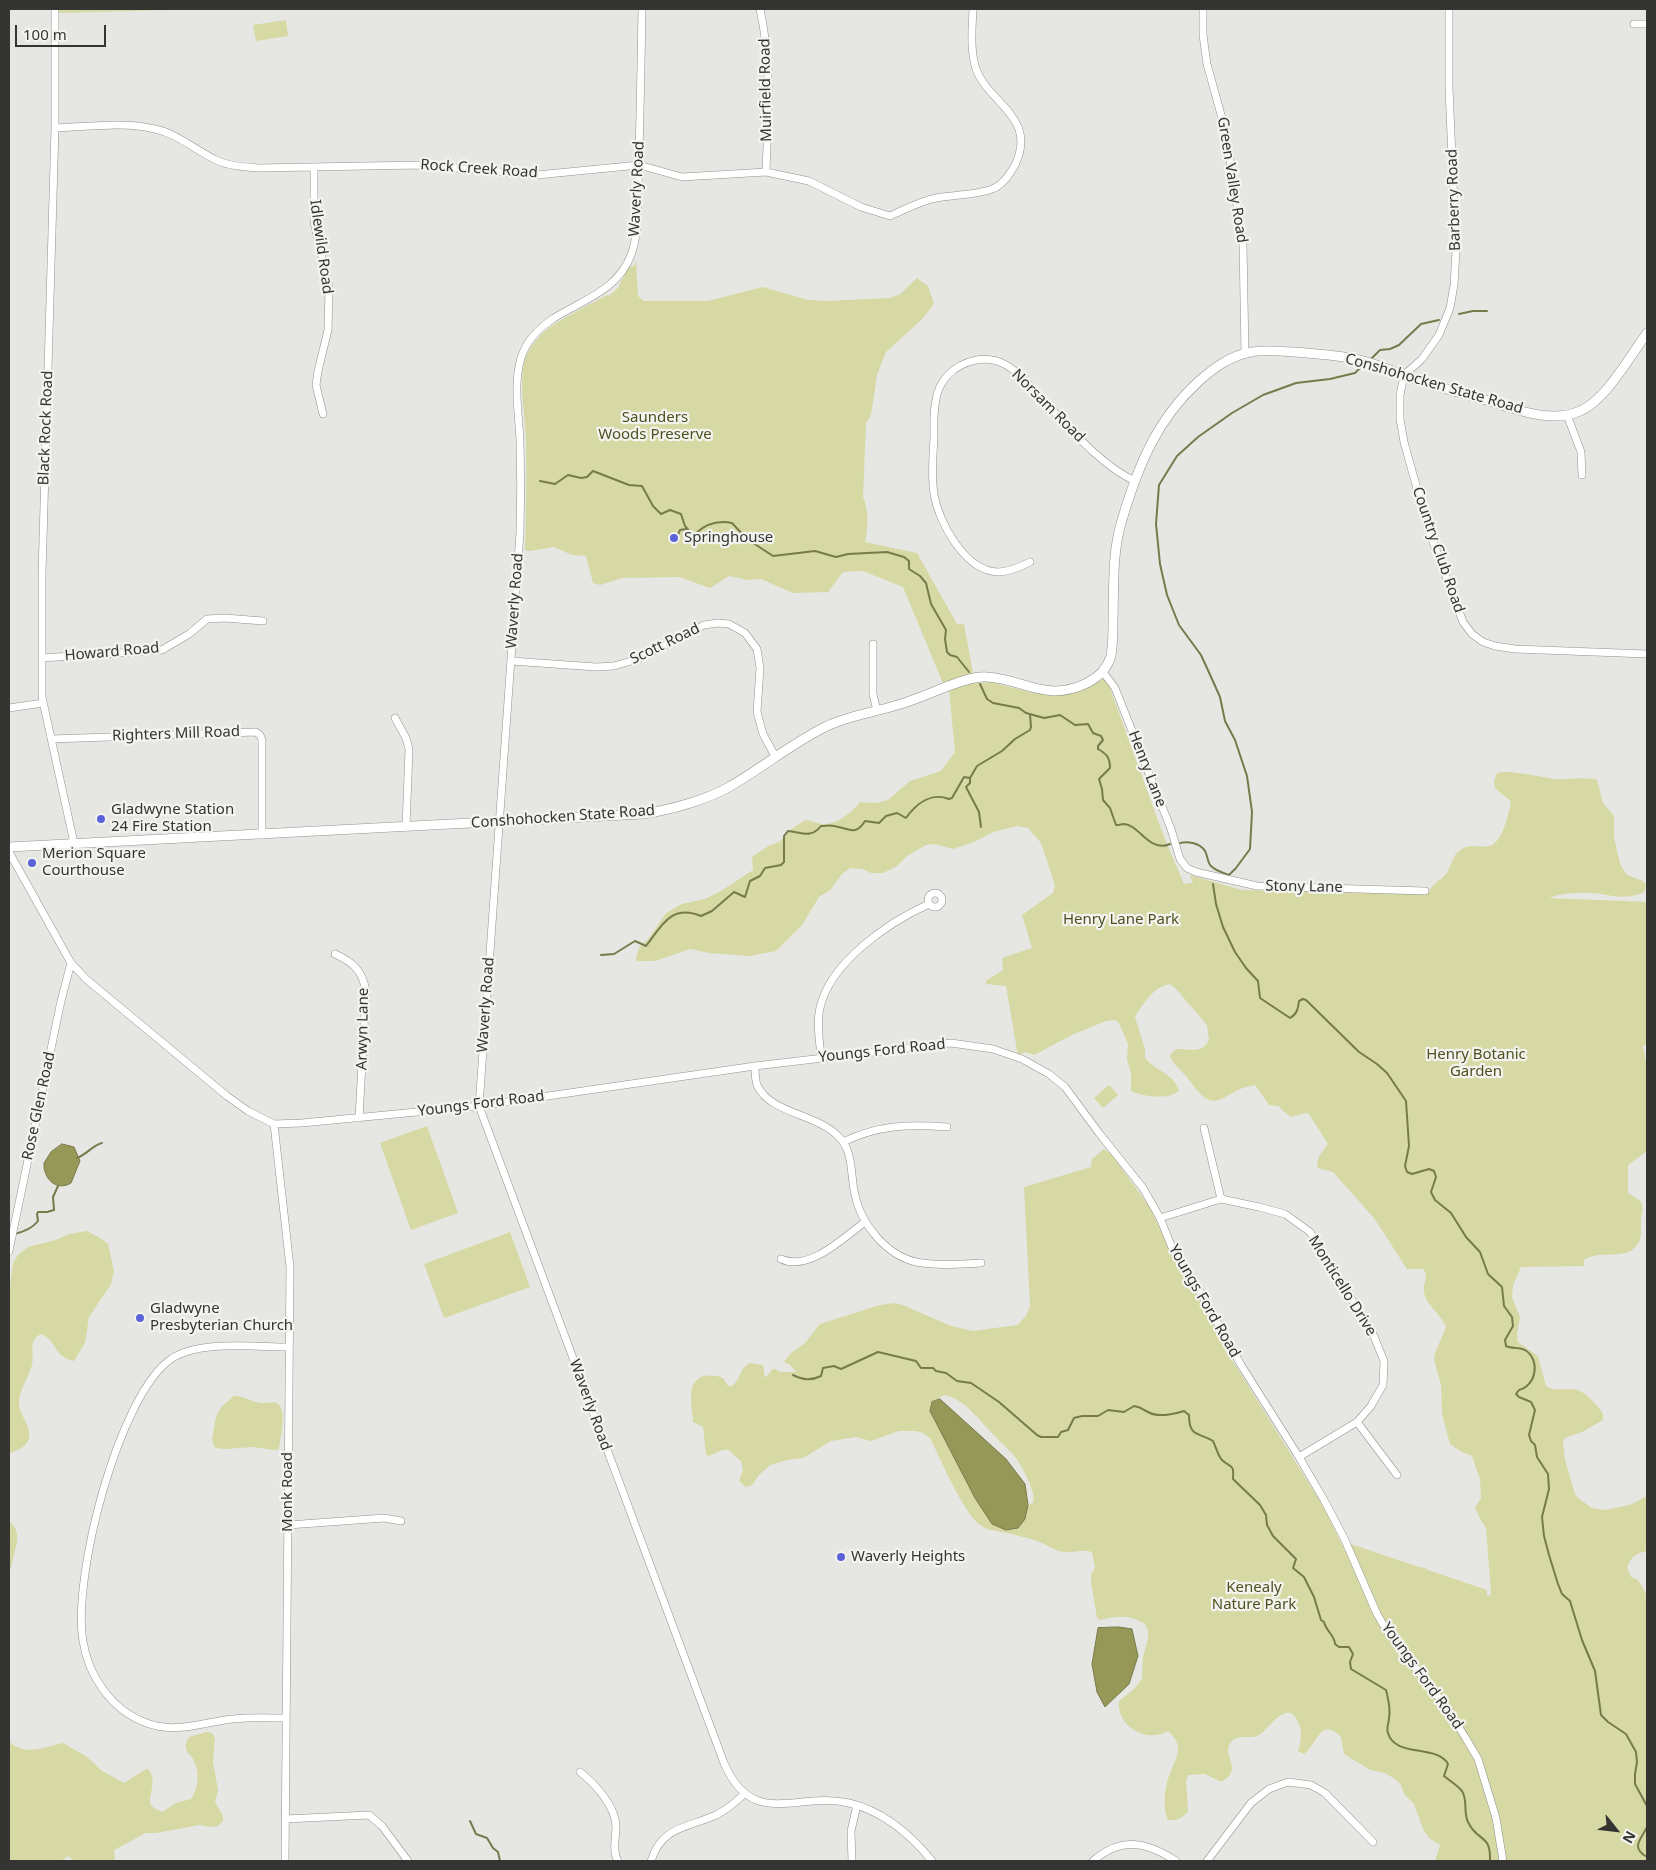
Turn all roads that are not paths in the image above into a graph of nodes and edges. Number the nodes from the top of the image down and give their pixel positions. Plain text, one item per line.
1 (55, 9) edge
2 (642, 9) edge
3 (760, 9) edge
4 (973, 9) edge
5 (1203, 9) edge
6 (1449, 9) edge
7 (1634, 24) dead end
8 (1647, 24) edge
9 (55, 128) junction
10 (639, 165) junction
11 (314, 167) junction
12 (766, 172) junction
13 (1647, 333) edge
14 (1245, 354) junction
15 (1404, 375) junction
16 (323, 414) dead end
17 (1567, 415) junction
18 (1582, 475) dead end
19 (1135, 481) junction
20 (1030, 562) dead end
21 (263, 621) dead end
22 (873, 644) dead end
23 (1647, 654) edge
24 (42, 658) junction
25 (511, 662) junction
26 (1103, 672) junction
27 (43, 703) junction
28 (9, 708) edge
29 (877, 711) junction
30 (395, 718) dead end
31 (51, 739) junction
32 (775, 756) junction
33 (499, 822) junction
34 (406, 827) junction
35 (262, 834) junction
36 (74, 843) junction
37 (9, 846) edge
38 (9, 852) edge
39 (1187, 868) joint
40 (1425, 891) dead end
41 (929, 904) dead end
42 (335, 954) dead end
43 (71, 963) junction
44 (821, 1058) junction
45 (755, 1066) junction
46 (479, 1106) junction
47 (359, 1118) junction
48 (274, 1124) junction
49 (947, 1127) dead end
50 (1204, 1128) dead end
51 (843, 1142) junction
52 (1221, 1199) junction
53 (18, 1204) junction
54 (9, 1206) edge
55 (1160, 1218) junction
56 (865, 1222) junction
57 (9, 1248) edge
58 (781, 1259) dead end
59 (981, 1263) dead end
60 (289, 1347) junction
61 (1357, 1422) junction
62 (1299, 1457) junction
63 (1397, 1475) dead end
64 (402, 1520) dead end
65 (288, 1525) junction
66 (286, 1718) junction
67 (580, 1772) dead end
68 (744, 1794) junction
69 (857, 1806) junction
70 (286, 1819) junction
71 (1373, 1842) dead end
72 (285, 1861) edge
73 (408, 1861) edge
74 (618, 1861) edge
75 (651, 1861) edge
76 (852, 1861) edge
77 (932, 1861) edge
78 (1093, 1861) edge
79 (1176, 1861) edge
80 (1207, 1861) edge
81 (1503, 1861) edge

1 - 9 street, Black Rock Road
2 - 10 street, Waverly Road
3 - 12 street, Muirfield Road
4 - 12 street, Rock Creek Road
5 - 14 street, Green Valley Road
6 - 15 street, Barberry Road
7 - 8 street
9 - 11 street, Rock Creek Road
9 - 24 street, Black Rock Road
10 - 11 street, Rock Creek Road
10 - 12 street, Rock Creek Road
10 - 25 street, Waverly Road
11 - 16 street, Idlewild Road
13 - 17 main road, Conshohocken State Road
14 - 15 main road, Conshohocken State Road
14 - 19 main road, Conshohocken State Road
15 - 17 main road, Conshohocken State Road
15 - 23 street, Country Club Road
17 - 18 street
19 - 20 street, Norsam Road
19 - 26 main road, Conshohocken State Road
21 - 24 street, Howard Road
22 - 29 street
24 - 27 street, Black Rock Road
25 - 32 street, Scott Road
25 - 33 street, Waverly Road
26 - 29 main road, Conshohocken State Road
26 - 39 street, Henry Lane
27 - 28 street
27 - 31 street, Black Rock Road
29 - 32 main road, Conshohocken State Road
30 - 34 street
31 - 35 street, Righters Mill Road
31 - 36 street, Black Rock Road
32 - 33 main road, Conshohocken State Road
33 - 34 main road, Conshohocken State Road
33 - 46 street, Waverly Road
34 - 35 main road, Conshohocken State Road
35 - 36 main road, Conshohocken State Road
36 - 37 main road, Conshohocken State Road
38 - 43 street, Youngs Ford Road
39 - 40 street, Stony Lane
41 - 44 street
42 - 47 street, Arwyn Lane
43 - 48 street, Youngs Ford Road
43 - 53 street, Rose Glen Road
44 - 45 street, Youngs Ford Road
44 - 55 street, Youngs Ford Road
45 - 46 street, Youngs Ford Road
45 - 51 street
46 - 47 street, Youngs Ford Road
46 - 68 street, Waverly Road
47 - 48 street, Youngs Ford Road
48 - 60 street, Monk Road
49 - 51 street
50 - 52 street
51 - 56 street
52 - 55 street, Monticello Drive
52 - 61 street, Monticello Drive
53 - 54 street
53 - 57 street, Rose Glen Road
55 - 62 street, Youngs Ford Road
56 - 58 street
56 - 59 street
60 - 65 street, Monk Road
60 - 66 street
61 - 62 street, Monticello Drive
61 - 63 street
62 - 81 street, Youngs Ford Road
64 - 65 street
65 - 66 street, Monk Road
66 - 70 street, Monk Road
67 - 74 street
68 - 69 street
68 - 75 street
69 - 76 street
69 - 77 street
70 - 72 street, Monk Road
70 - 73 street
71 - 80 street
78 - 79 street

